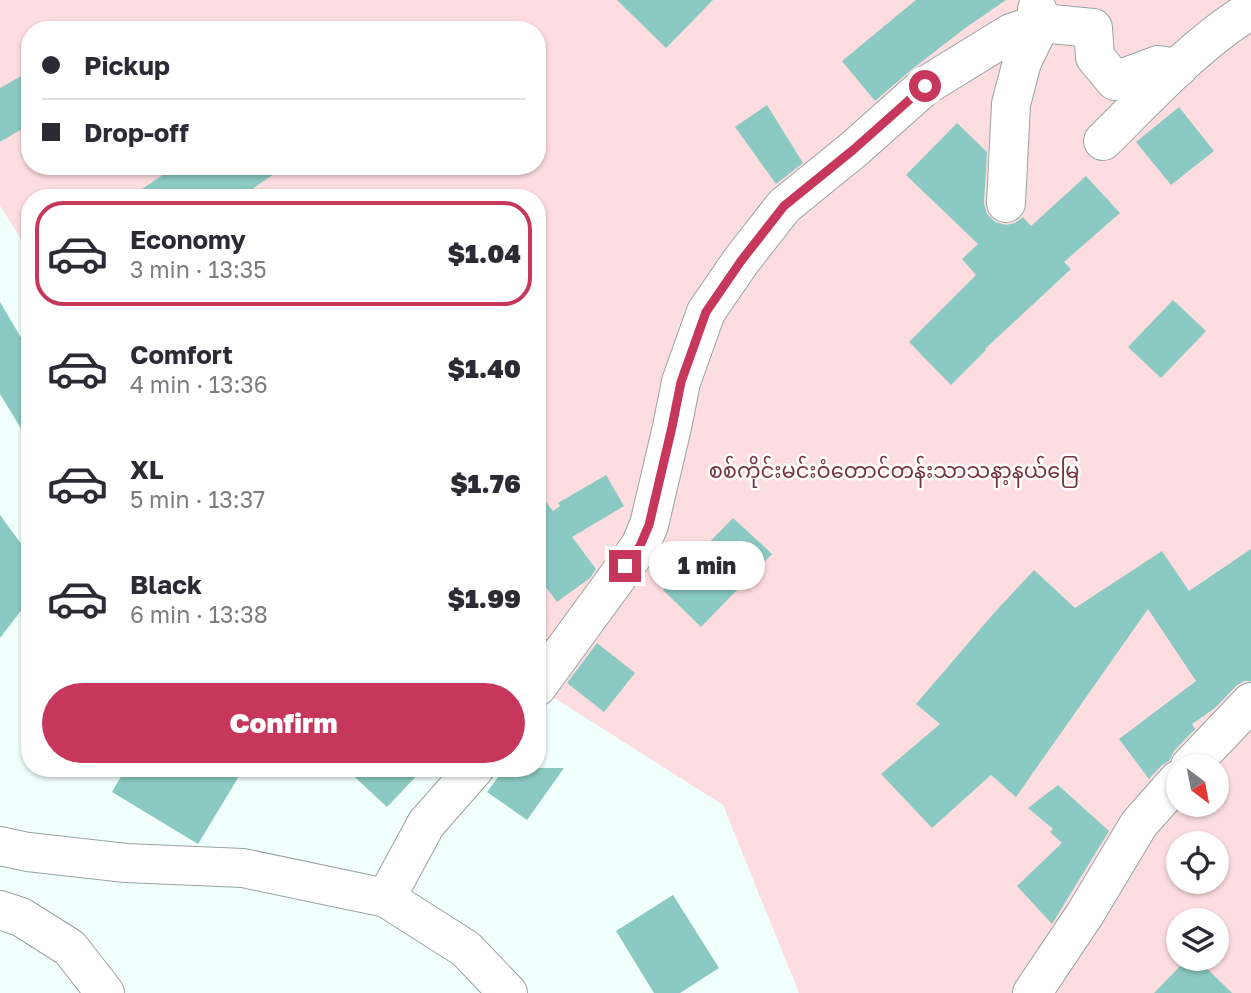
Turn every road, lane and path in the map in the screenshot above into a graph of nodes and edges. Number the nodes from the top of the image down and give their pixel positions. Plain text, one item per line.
1 (1251, 10) edge
2 (1038, 12) edge
3 (1178, 68) junction
4 (1103, 141) dead end
5 (1006, 203) dead end
6 (546, 675) edge
7 (1251, 702) edge
8 (1201, 754) edge
9 (467, 777) edge
10 (1166, 793) edge
11 (0, 846) edge
12 (386, 898) junction
13 (0, 910) edge
14 (105, 993) edge
15 (508, 993) edge
16 (1032, 993) edge

1 - 3 street
2 - 3 street
2 - 5 street
2 - 6 street
3 - 4 street
7 - 8 street
9 - 12 street
10 - 16 street
11 - 12 street
12 - 15 street
13 - 14 street

